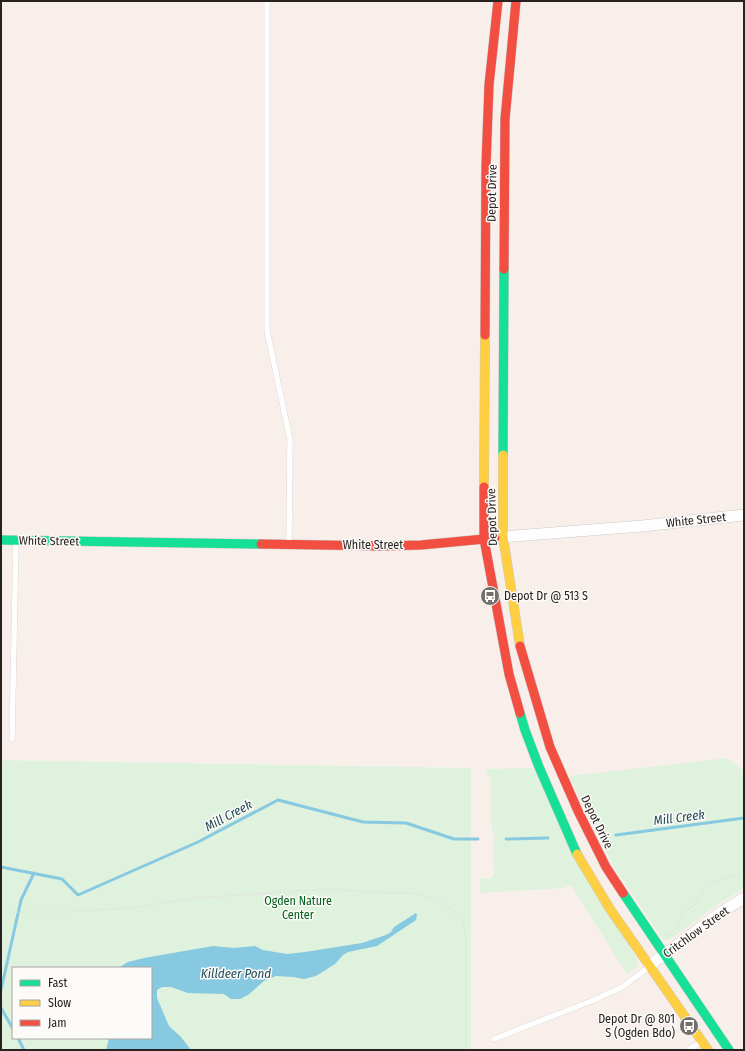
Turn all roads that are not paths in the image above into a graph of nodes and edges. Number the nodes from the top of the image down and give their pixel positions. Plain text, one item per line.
1 (267, 1) edge
2 (498, 1) edge
3 (516, 1) edge
4 (744, 515) edge
5 (503, 537) junction
6 (484, 539) junction
7 (1, 540) edge
8 (16, 540) junction
9 (289, 545) junction
10 (12, 739) dead end
11 (744, 898) edge
12 (665, 955) junction
13 (649, 966) junction
14 (494, 1039) dead end
15 (702, 1041) junction
16 (688, 1050) edge
17 (708, 1050) edge
18 (729, 1050) edge

1 - 9 lane
2 - 6 main road, Depot Drive
3 - 5 main road, Depot Drive
4 - 5 street, White Street
5 - 6 main road, White Street
5 - 12 main road, Depot Drive
6 - 9 main road, White Street
6 - 13 main road, Depot Drive
7 - 8 main road, White Street
8 - 9 main road, White Street
8 - 10 lane
11 - 12 street, Critchlow Street
12 - 13 street, Critchlow Street
12 - 18 main road, Depot Drive
13 - 14 lane
13 - 15 main road, Depot Drive
15 - 16 lane
15 - 17 main road, Depot Drive

